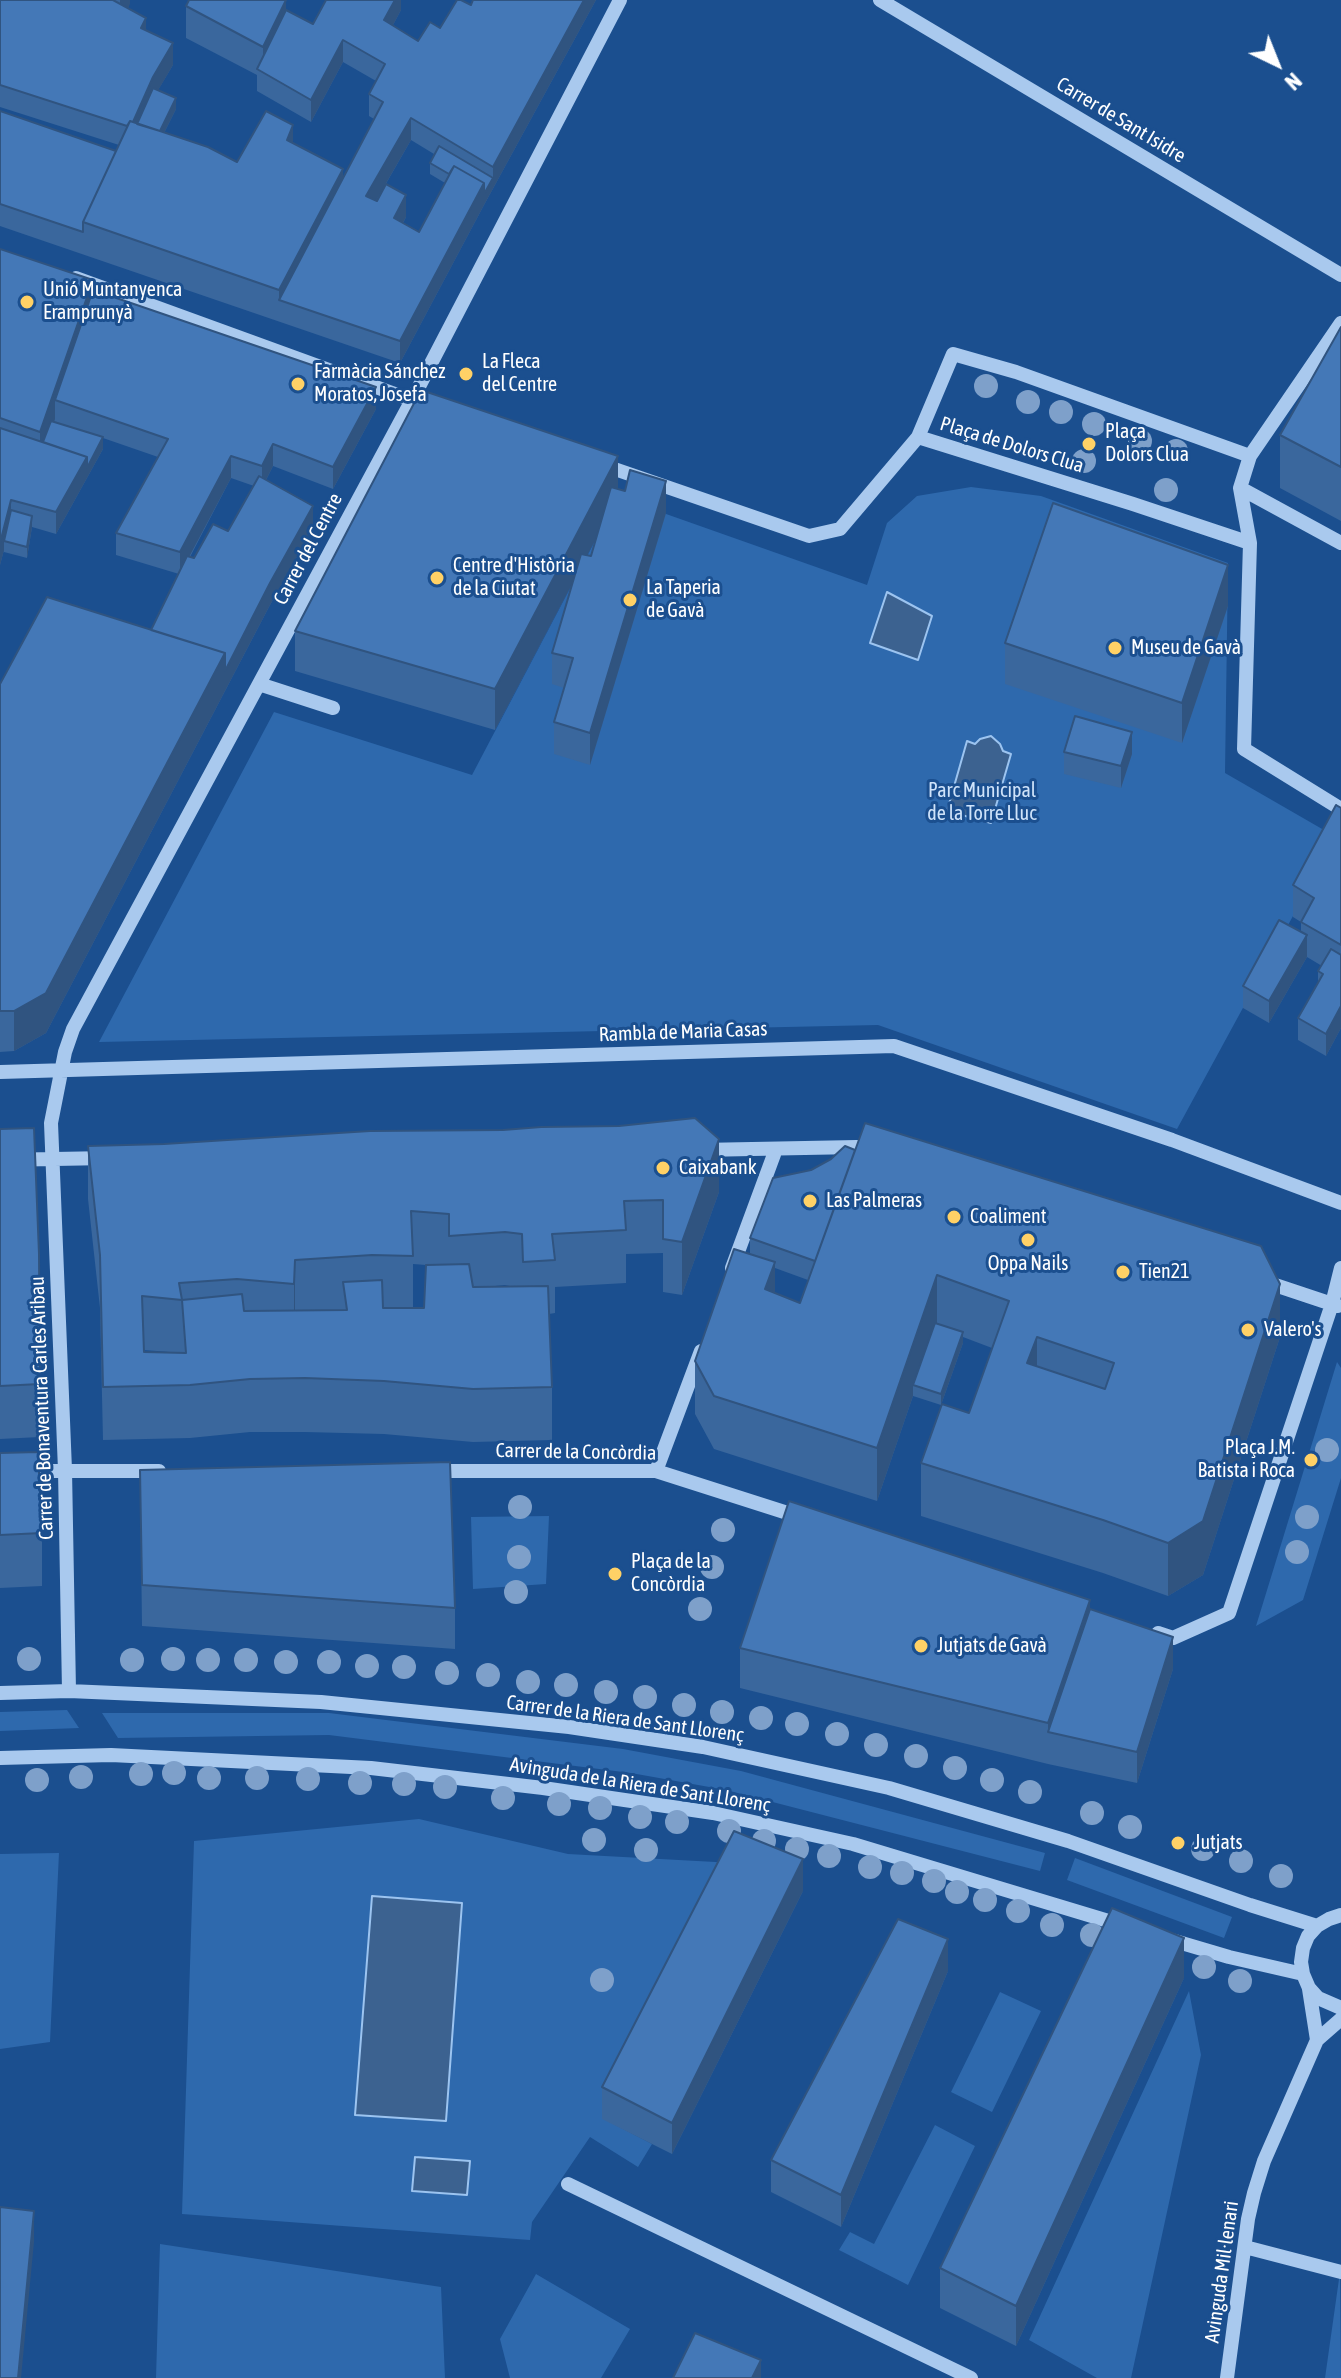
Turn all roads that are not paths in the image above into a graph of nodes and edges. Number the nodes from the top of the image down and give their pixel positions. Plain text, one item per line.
1 (620, 0) edge
2 (880, 0) edge
3 (59, 272) edge
4 (1341, 275) edge
5 (1341, 323) edge
6 (419, 402) junction
7 (918, 437) junction
8 (1250, 456) junction
9 (585, 459) edge
10 (1240, 488) junction
11 (1250, 543) junction
12 (1341, 543) edge
13 (259, 684) junction
14 (333, 708) dead end
15 (1341, 809) edge
16 (62, 1070) junction
17 (0, 1072) edge
18 (51, 1123) joint
19 (776, 1149) junction
20 (682, 1151) edge
21 (886, 1157) edge
22 (116, 1158) edge
23 (53, 1159) junction
24 (0, 1160) edge
25 (1341, 1203) edge
26 (1341, 1268) edge
27 (1243, 1274) edge
28 (726, 1284) edge
29 (1336, 1305) edge
30 (704, 1344) edge
31 (65, 1470) junction
32 (0, 1471) edge
33 (177, 1471) edge
34 (416, 1471) edge
35 (656, 1471) junction
36 (814, 1522) edge
37 (1144, 1628) edge
38 (69, 1691) junction
39 (0, 1693) edge
40 (0, 1758) edge
41 (1341, 1915) edge
42 (1317, 1926) junction
43 (1138, 1930) edge
44 (1153, 1934) edge
45 (1306, 1981) junction
46 (1341, 2008) edge
47 (1341, 2019) edge
48 (1317, 2040) junction
49 (568, 2184) dead end
50 (1245, 2247) junction
51 (1341, 2272) edge
52 (971, 2378) edge
53 (1227, 2378) edge

1 - 6 street, Carrer del Centre
2 - 4 street, Carrer de Sant Isidre
3 - 6 street
5 - 8 street
6 - 13 street, Carrer del Centre
7 - 8 street, Plaça de Dolors Clua
7 - 9 street
7 - 11 street, Plaça de Dolors Clua
8 - 10 street
10 - 11 street
10 - 12 street
11 - 15 street
13 - 14 street
13 - 16 street, Carrer del Centre
16 - 17 street, Rambla de Maria Casas
16 - 18 street, Carrer del Centre
16 - 25 street, Rambla de Maria Casas
18 - 23 street, Carrer de Bonaventura Carles Aribau
19 - 20 street
19 - 21 street
19 - 28 street
22 - 23 street
23 - 24 street
23 - 31 street, Carrer de Bonaventura Carles Aribau
26 - 29 street
27 - 29 street
29 - 37 street
30 - 35 street
31 - 32 street
31 - 33 street
31 - 38 street, Carrer de Bonaventura Carles Aribau
34 - 35 street, Carrer de la Concòrdia
35 - 36 street, Carrer de la Concòrdia
38 - 39 street, Carrer de la Riera de Sant Llorenç
38 - 42 street, Carrer de la Riera de Sant Llorenç
40 - 43 street, Avinguda de la Riera de Sant Llorenç
41 - 42 street
42 - 45 street
44 - 45 street
45 - 46 street
45 - 48 street
47 - 48 street, Avinguda Mil·lenari
48 - 50 street, Avinguda Mil·lenari
49 - 52 street
50 - 51 street
50 - 53 street, Avinguda Mil·lenari

